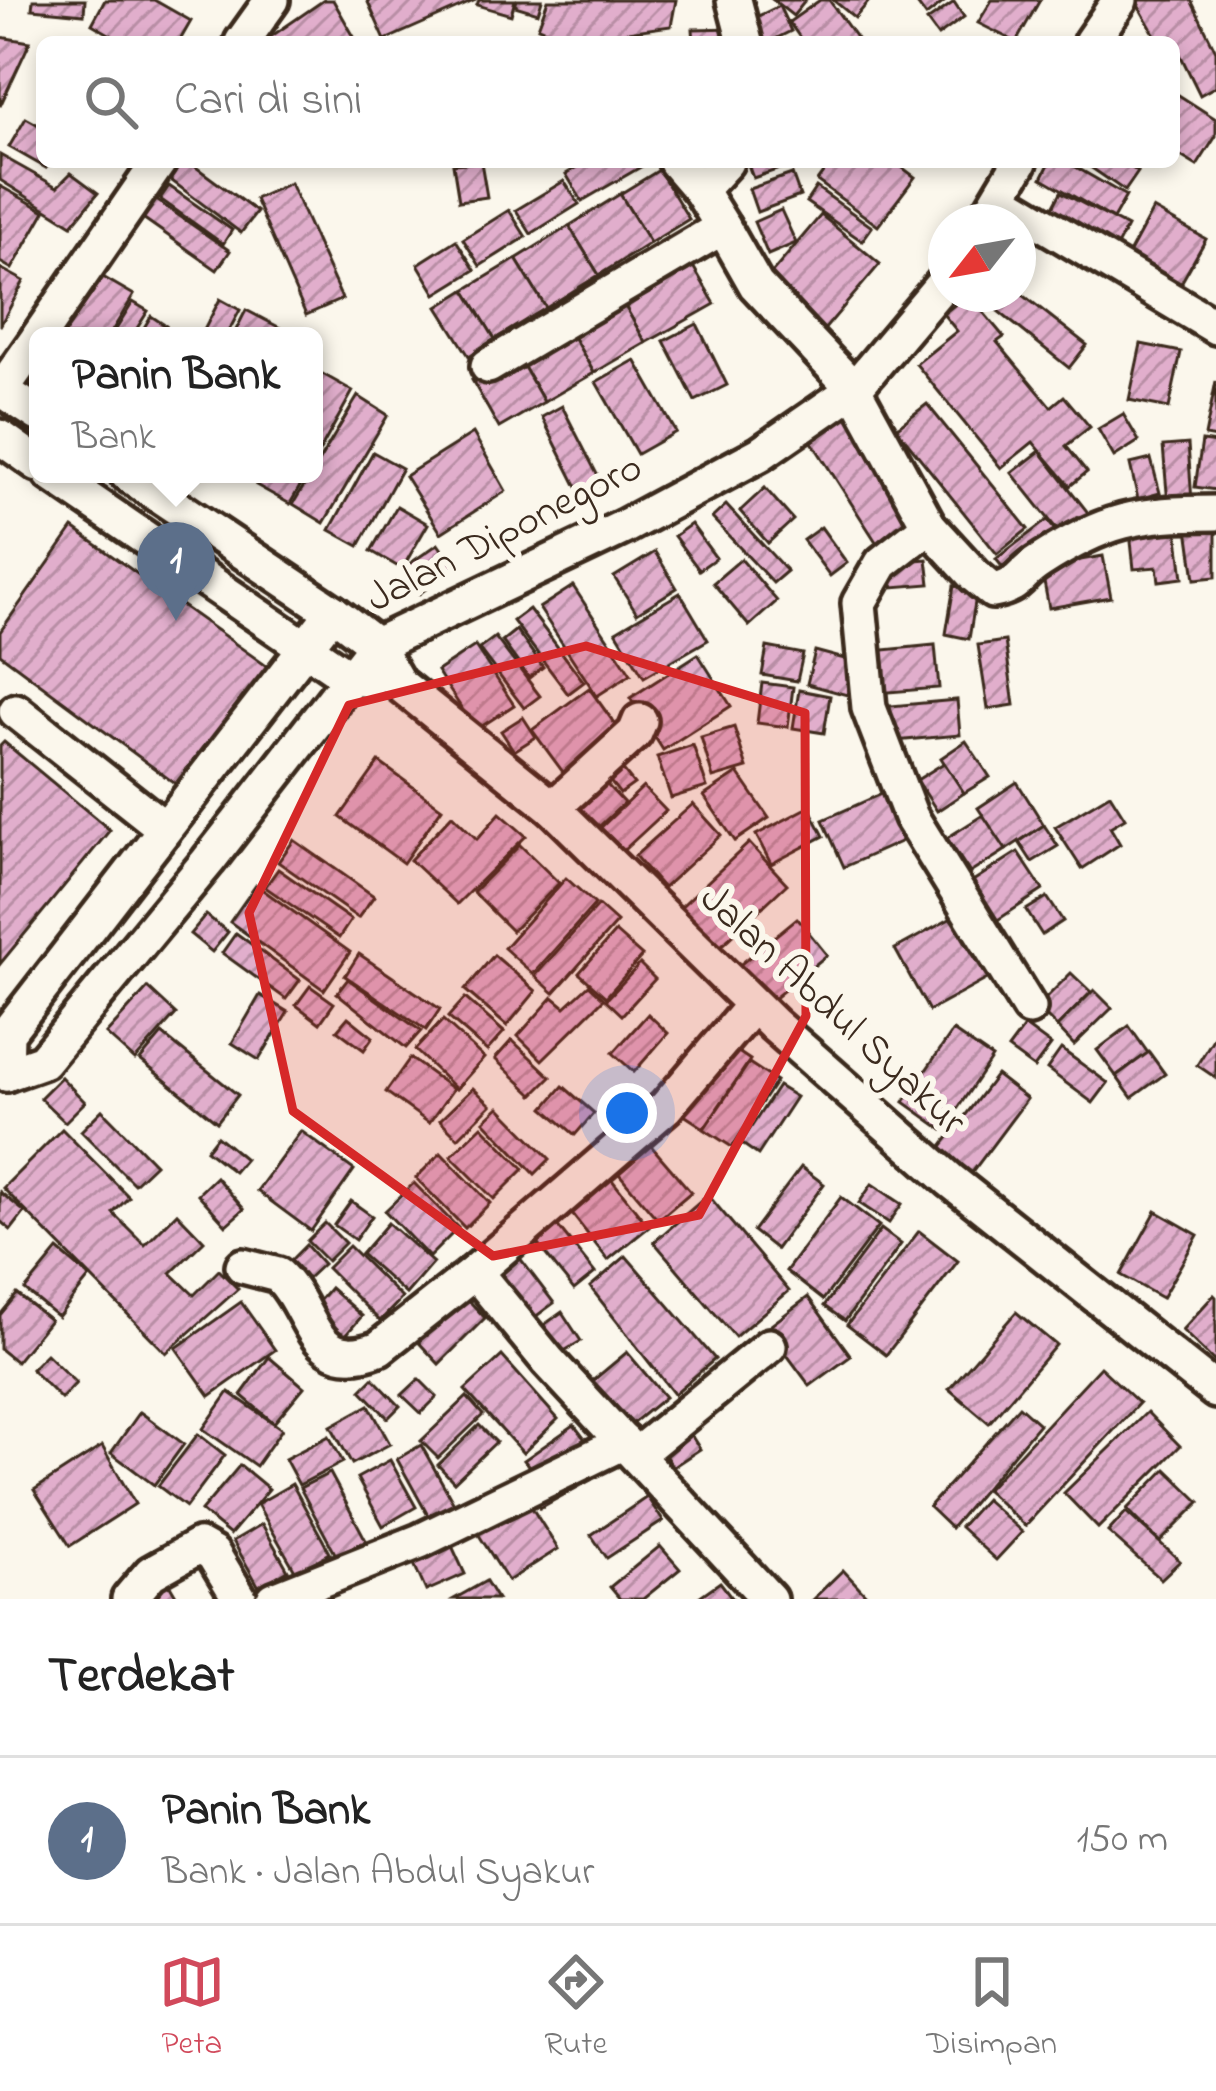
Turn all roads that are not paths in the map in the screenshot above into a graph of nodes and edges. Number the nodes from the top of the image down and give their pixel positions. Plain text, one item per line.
1 (272, 0) edge
2 (734, 0) edge
3 (1120, 0) edge
4 (246, 36) edge
5 (743, 36) edge
6 (1095, 36) edge
7 (155, 168) edge
8 (681, 168) edge
9 (721, 168) edge
10 (1016, 168) edge
11 (700, 190) junction
12 (996, 204) edge
13 (723, 227) junction
14 (1036, 233) edge
15 (928, 301) edge
16 (46, 327) edge
17 (1216, 327) edge
18 (29, 351) edge
19 (488, 367) dead end
20 (854, 389) junction
21 (1, 390) edge
22 (29, 408) edge
23 (0, 437) edge
24 (29, 458) edge
25 (64, 483) edge
26 (141, 483) edge
27 (1216, 513) edge
28 (929, 526) junction
29 (333, 611) junction
30 (376, 645) junction
31 (304, 649) junction
32 (350, 679) junction
33 (398, 682) junction
34 (5, 713) edge
35 (640, 722) dead end
36 (553, 808) junction
37 (164, 828) junction
38 (753, 1005) junction
39 (1029, 1008) dead end
40 (3, 1078) edge
41 (243, 1266) dead end
42 (475, 1272) junction
43 (769, 1346) dead end
44 (1216, 1391) edge
45 (630, 1449) junction
46 (129, 1599) edge
47 (240, 1599) edge
48 (274, 1599) edge
49 (770, 1599) edge

1 - 4 street
2 - 5 street
3 - 6 street
7 - 16 street
8 - 11 street
9 - 11 street
10 - 12 street
11 - 13 street
13 - 19 street
13 - 20 street
14 - 17 street
15 - 20 street, Jalan Diponegoro
18 - 21 street
20 - 28 street
20 - 30 street, Jalan Diponegoro
21 - 22 street
23 - 24 street
25 - 31 street
26 - 29 street, Jalan Abdul Syakur
27 - 28 street
28 - 39 street
29 - 30 street, Jalan Abdul Syakur
29 - 31 street
30 - 32 street, Jalan Diponegoro
30 - 33 street, Jalan Abdul Syakur
31 - 32 street
31 - 37 street
32 - 33 street
32 - 40 street, Jalan Diponegoro
33 - 36 street, Jalan Abdul Syakur
34 - 37 street
35 - 36 street
36 - 38 street, Jalan Abdul Syakur
37 - 40 street
38 - 42 street
38 - 44 street, Jalan Abdul Syakur
41 - 42 street
42 - 45 street
43 - 45 street
45 - 48 street
45 - 49 street
46 - 47 street

